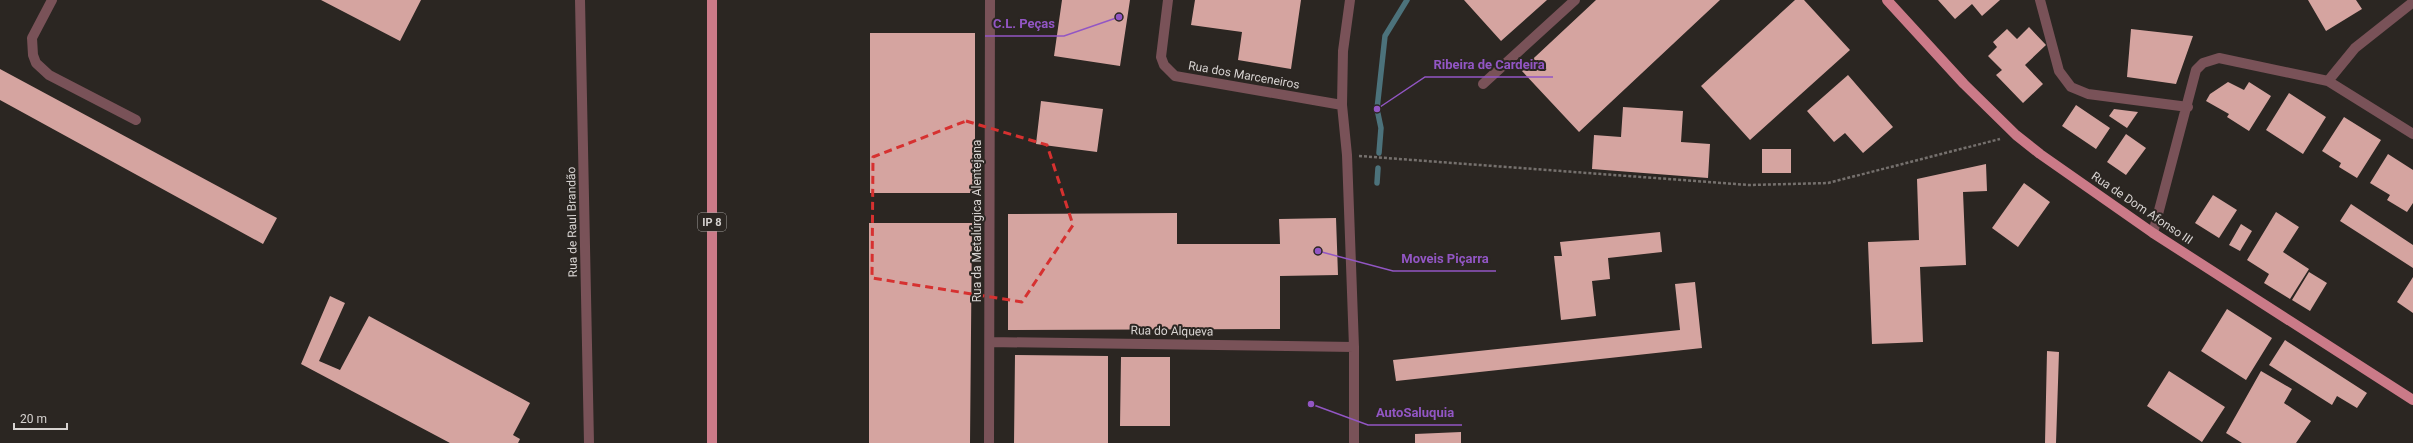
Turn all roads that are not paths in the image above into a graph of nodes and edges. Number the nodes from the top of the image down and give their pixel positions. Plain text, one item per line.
1 (52, 0) edge
2 (580, 0) edge
3 (712, 0) edge
4 (990, 0) edge
5 (1168, 0) edge
6 (1350, 0) edge
7 (1574, 0) edge
8 (1887, 0) edge
9 (2040, 0) edge
10 (2413, 2) edge
11 (2328, 81) junction
12 (1483, 84) dead end
13 (1342, 105) junction
14 (2188, 107) junction
15 (136, 120) dead end
16 (2413, 134) edge
17 (2153, 233) junction
18 (990, 342) junction
19 (1354, 347) junction
20 (2413, 400) edge
21 (589, 443) edge
22 (712, 443) edge
23 (989, 443) edge
24 (1354, 443) edge

1 - 15 street
2 - 21 street, Rua de Raul Brandão
3 - 22 main road, IP 8
4 - 18 street, Rua da Metalúrgica Alentejana
5 - 13 street, Rua dos Marceneiros
6 - 13 street
7 - 12 street
8 - 17 main road, Rua de Dom Afonso III
9 - 14 street
10 - 11 street
11 - 14 street
11 - 16 street
13 - 19 street
14 - 17 street
17 - 20 main road, Rua de Dom Afonso III
18 - 19 street, Rua do Alqueva
18 - 23 street, Rua da Metalúrgica Alentejana
19 - 24 street

